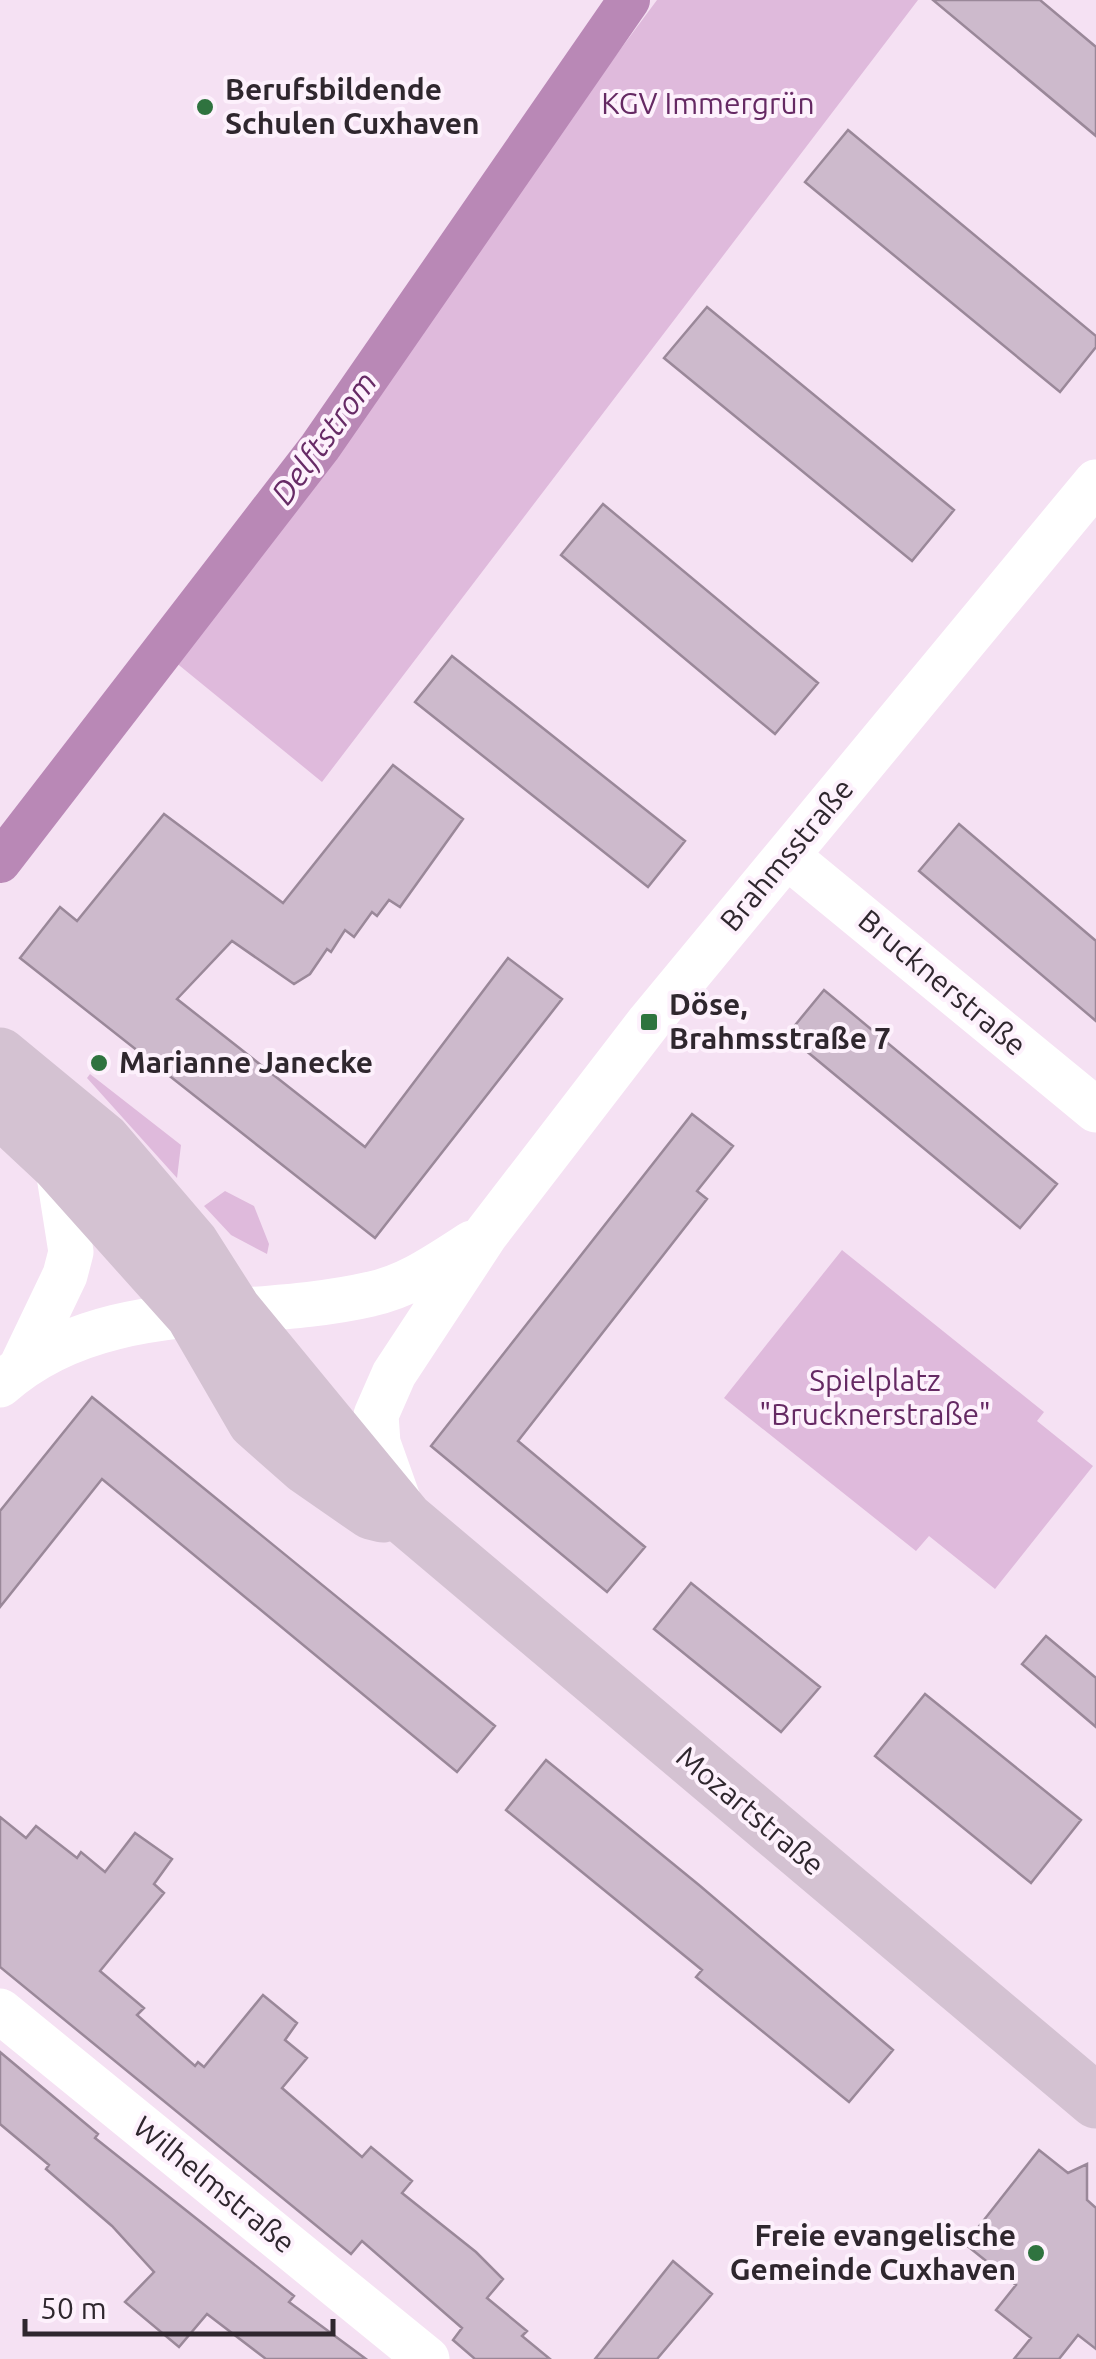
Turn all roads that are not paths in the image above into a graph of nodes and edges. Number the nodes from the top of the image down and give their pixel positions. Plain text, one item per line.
1 (1096, 482) edge
2 (787, 856) junction
3 (0, 1055) edge
4 (0, 1110) edge
5 (1096, 1110) edge
6 (58, 1163) junction
7 (486, 1234) junction
8 (214, 1312) junction
9 (11, 1376) edge
10 (406, 1519) junction
11 (0, 2011) edge
12 (1096, 2101) edge
13 (427, 2359) edge

1 - 2 street, Brahmsstraße
2 - 5 street, Brucknerstraße
2 - 7 street, Brahmsstraße
3 - 8 street
4 - 6 street
6 - 8 street
6 - 9 street
7 - 8 street, Brahmsstraße
7 - 10 street, Brahmsstraße
8 - 9 street, Brahmsstraße
8 - 10 street, Mozartstraße
10 - 12 street, Mozartstraße
11 - 13 street, Wilhelmstraße

